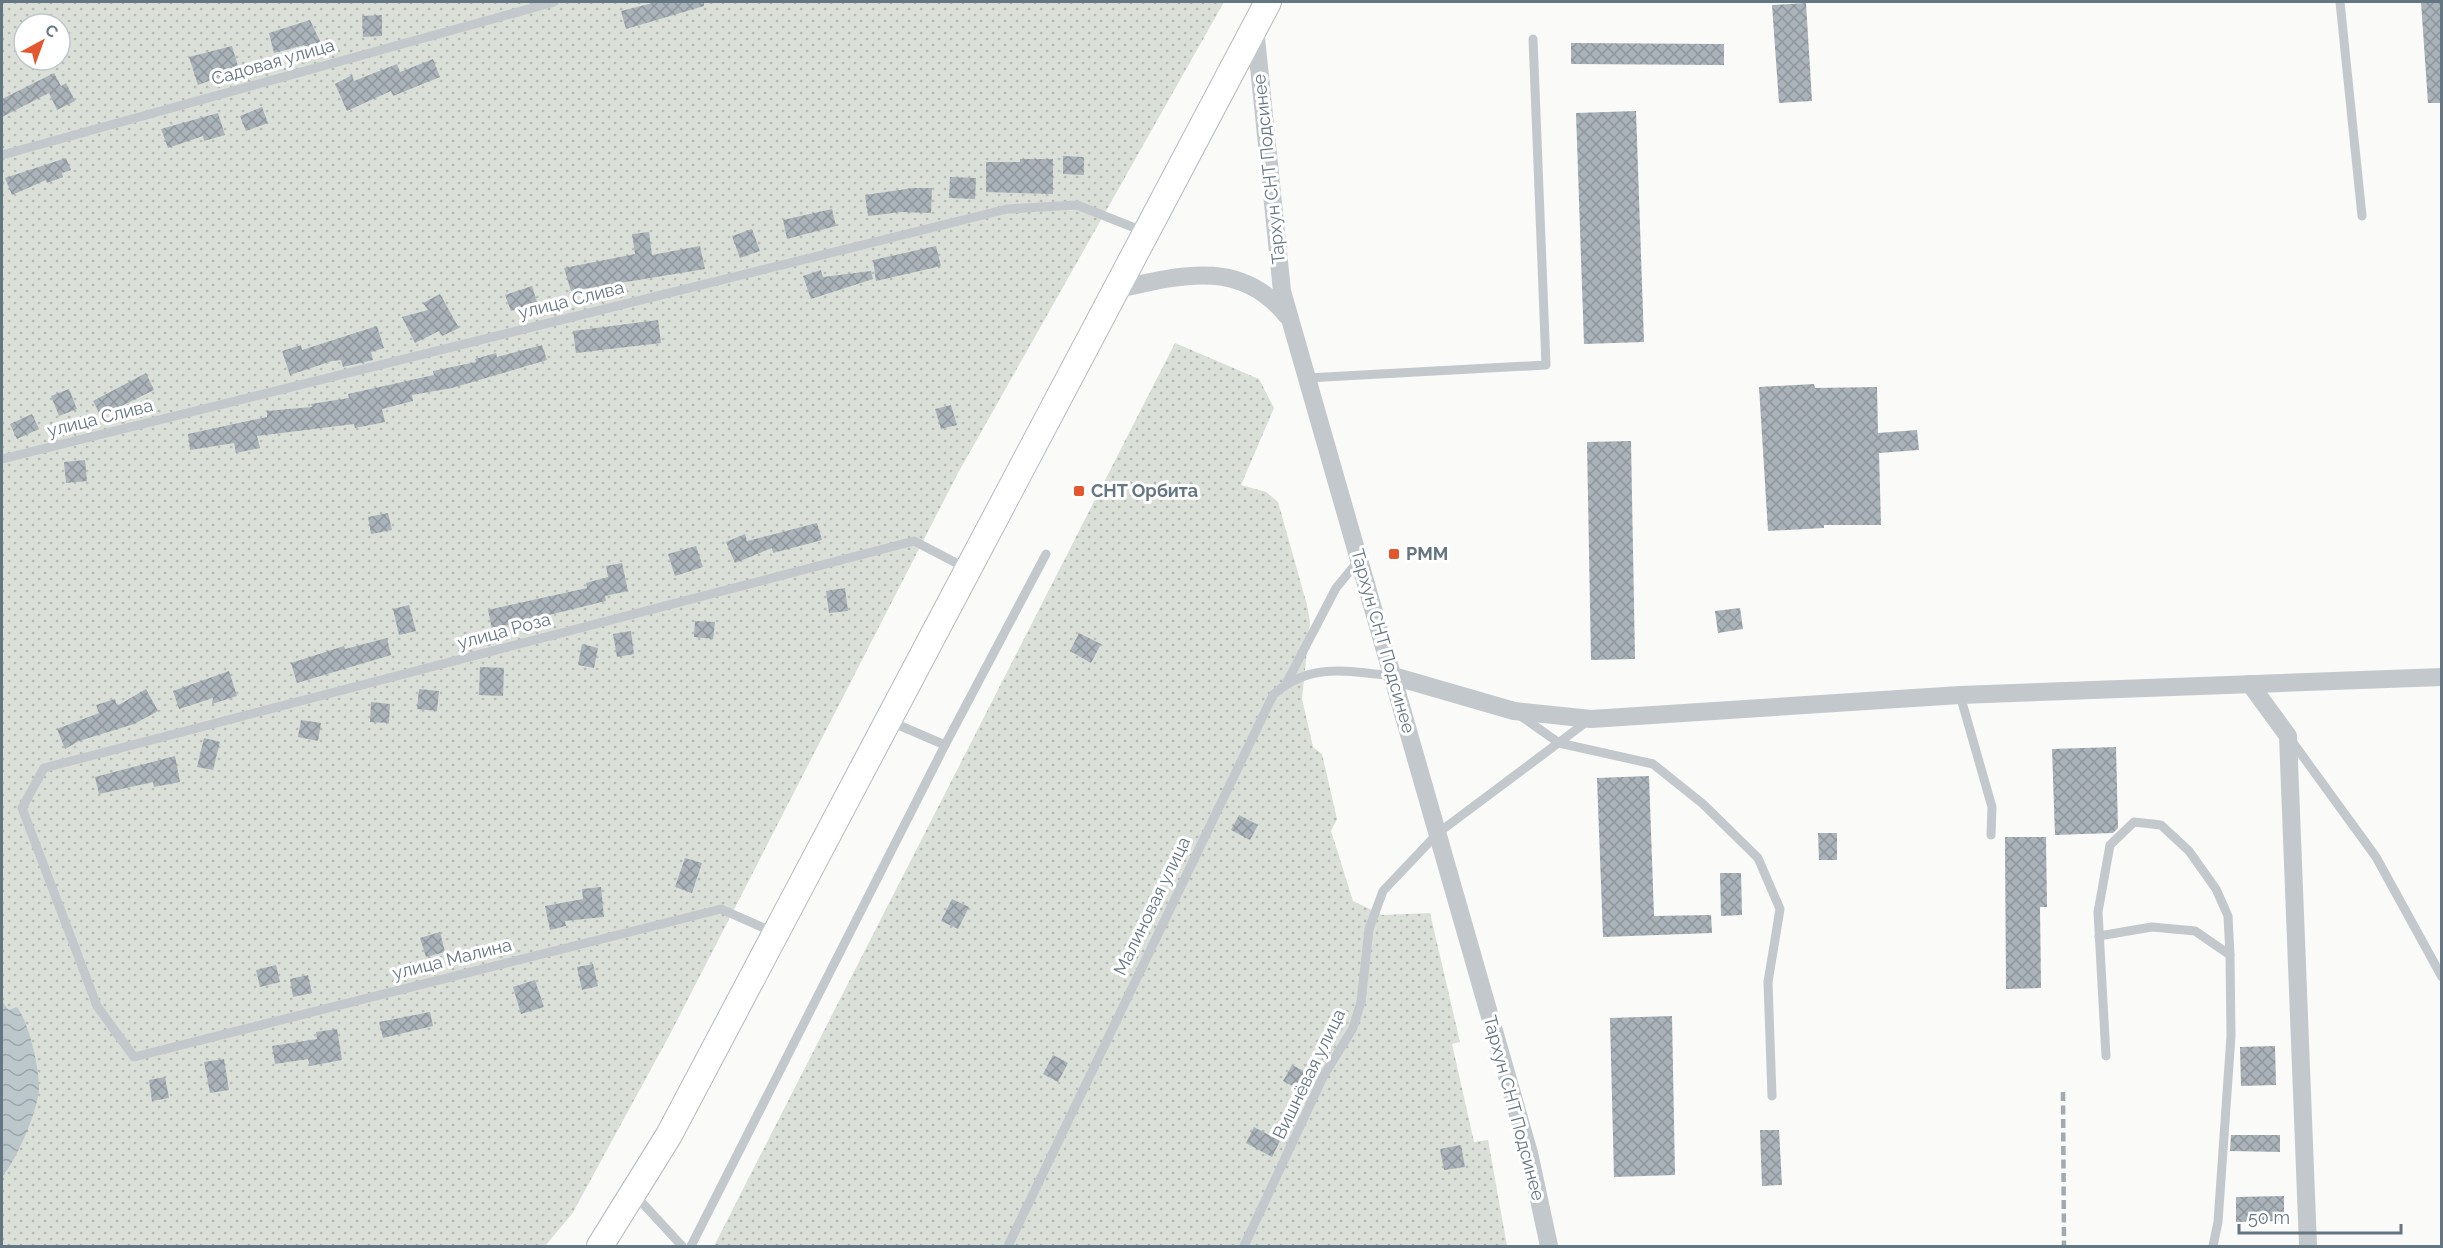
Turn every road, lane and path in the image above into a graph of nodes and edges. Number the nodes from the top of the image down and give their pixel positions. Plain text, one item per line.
1 (554, 2) edge
2 (1268, 2) edge
3 (2340, 2) edge
4 (1255, 28) junction
5 (1533, 39) dead end
6 (2, 155) edge
7 (2362, 216) dead end
8 (1148, 233) junction
9 (1118, 289) junction
10 (1291, 322) junction
11 (1307, 378) junction
12 (2, 459) edge
13 (1046, 554) dead end
14 (1359, 560) junction
15 (968, 570) junction
16 (1393, 676) junction
17 (2442, 677) edge
18 (1287, 682) junction
19 (2250, 684) junction
20 (1960, 695) junction
21 (1514, 711) junction
22 (1591, 719) junction
23 (888, 721) junction
24 (2288, 736) junction
25 (1559, 743) junction
26 (945, 746) junction
27 (1438, 833) junction
28 (1991, 835) dead end
29 (775, 933) junction
30 (2099, 936) junction
31 (2230, 956) junction
32 (2442, 977) edge
33 (2106, 1056) dead end
34 (134, 1057) joint
35 (1772, 1096) dead end
36 (634, 1194) junction
37 (600, 1246) edge
38 (682, 1246) edge
39 (691, 1246) edge
40 (1008, 1246) edge
41 (1244, 1246) edge
42 (1549, 1246) edge
43 (2213, 1246) edge
44 (2308, 1246) edge

1 - 6 lane, Садовая улица
2 - 4 main road
3 - 7 lane
4 - 8 main road
4 - 10 street, Тархун СНТ Подсинее
5 - 11 lane
8 - 9 main road
8 - 12 lane, улица Слива
9 - 10 street
9 - 15 main road
10 - 11 street, Тархун СНТ Подсинее
11 - 14 street, Тархун СНТ Подсинее
13 - 26 lane
14 - 16 street, Тархун СНТ Подсинее
14 - 18 lane, Малиновая улица
15 - 23 main road
15 - 34 lane, улица Роза
16 - 18 lane
16 - 21 street
16 - 27 street, Тархун СНТ Подсинее
17 - 19 street
18 - 40 lane, Малиновая улица
19 - 20 street
19 - 24 street
20 - 22 street
20 - 28 lane
21 - 22 street
21 - 25 lane
22 - 25 lane, Вишнёвая улица
23 - 26 lane
23 - 29 main road
24 - 32 lane
24 - 44 street
25 - 27 lane, Вишнёвая улица
25 - 35 lane
26 - 39 lane
27 - 41 lane, Вишнёвая улица
27 - 42 street, Тархун СНТ Подсинее
29 - 34 lane, улица Малина
29 - 36 main road
30 - 31 lane
30 - 31 lane
30 - 33 lane
31 - 43 lane
36 - 37 main road
36 - 38 lane

